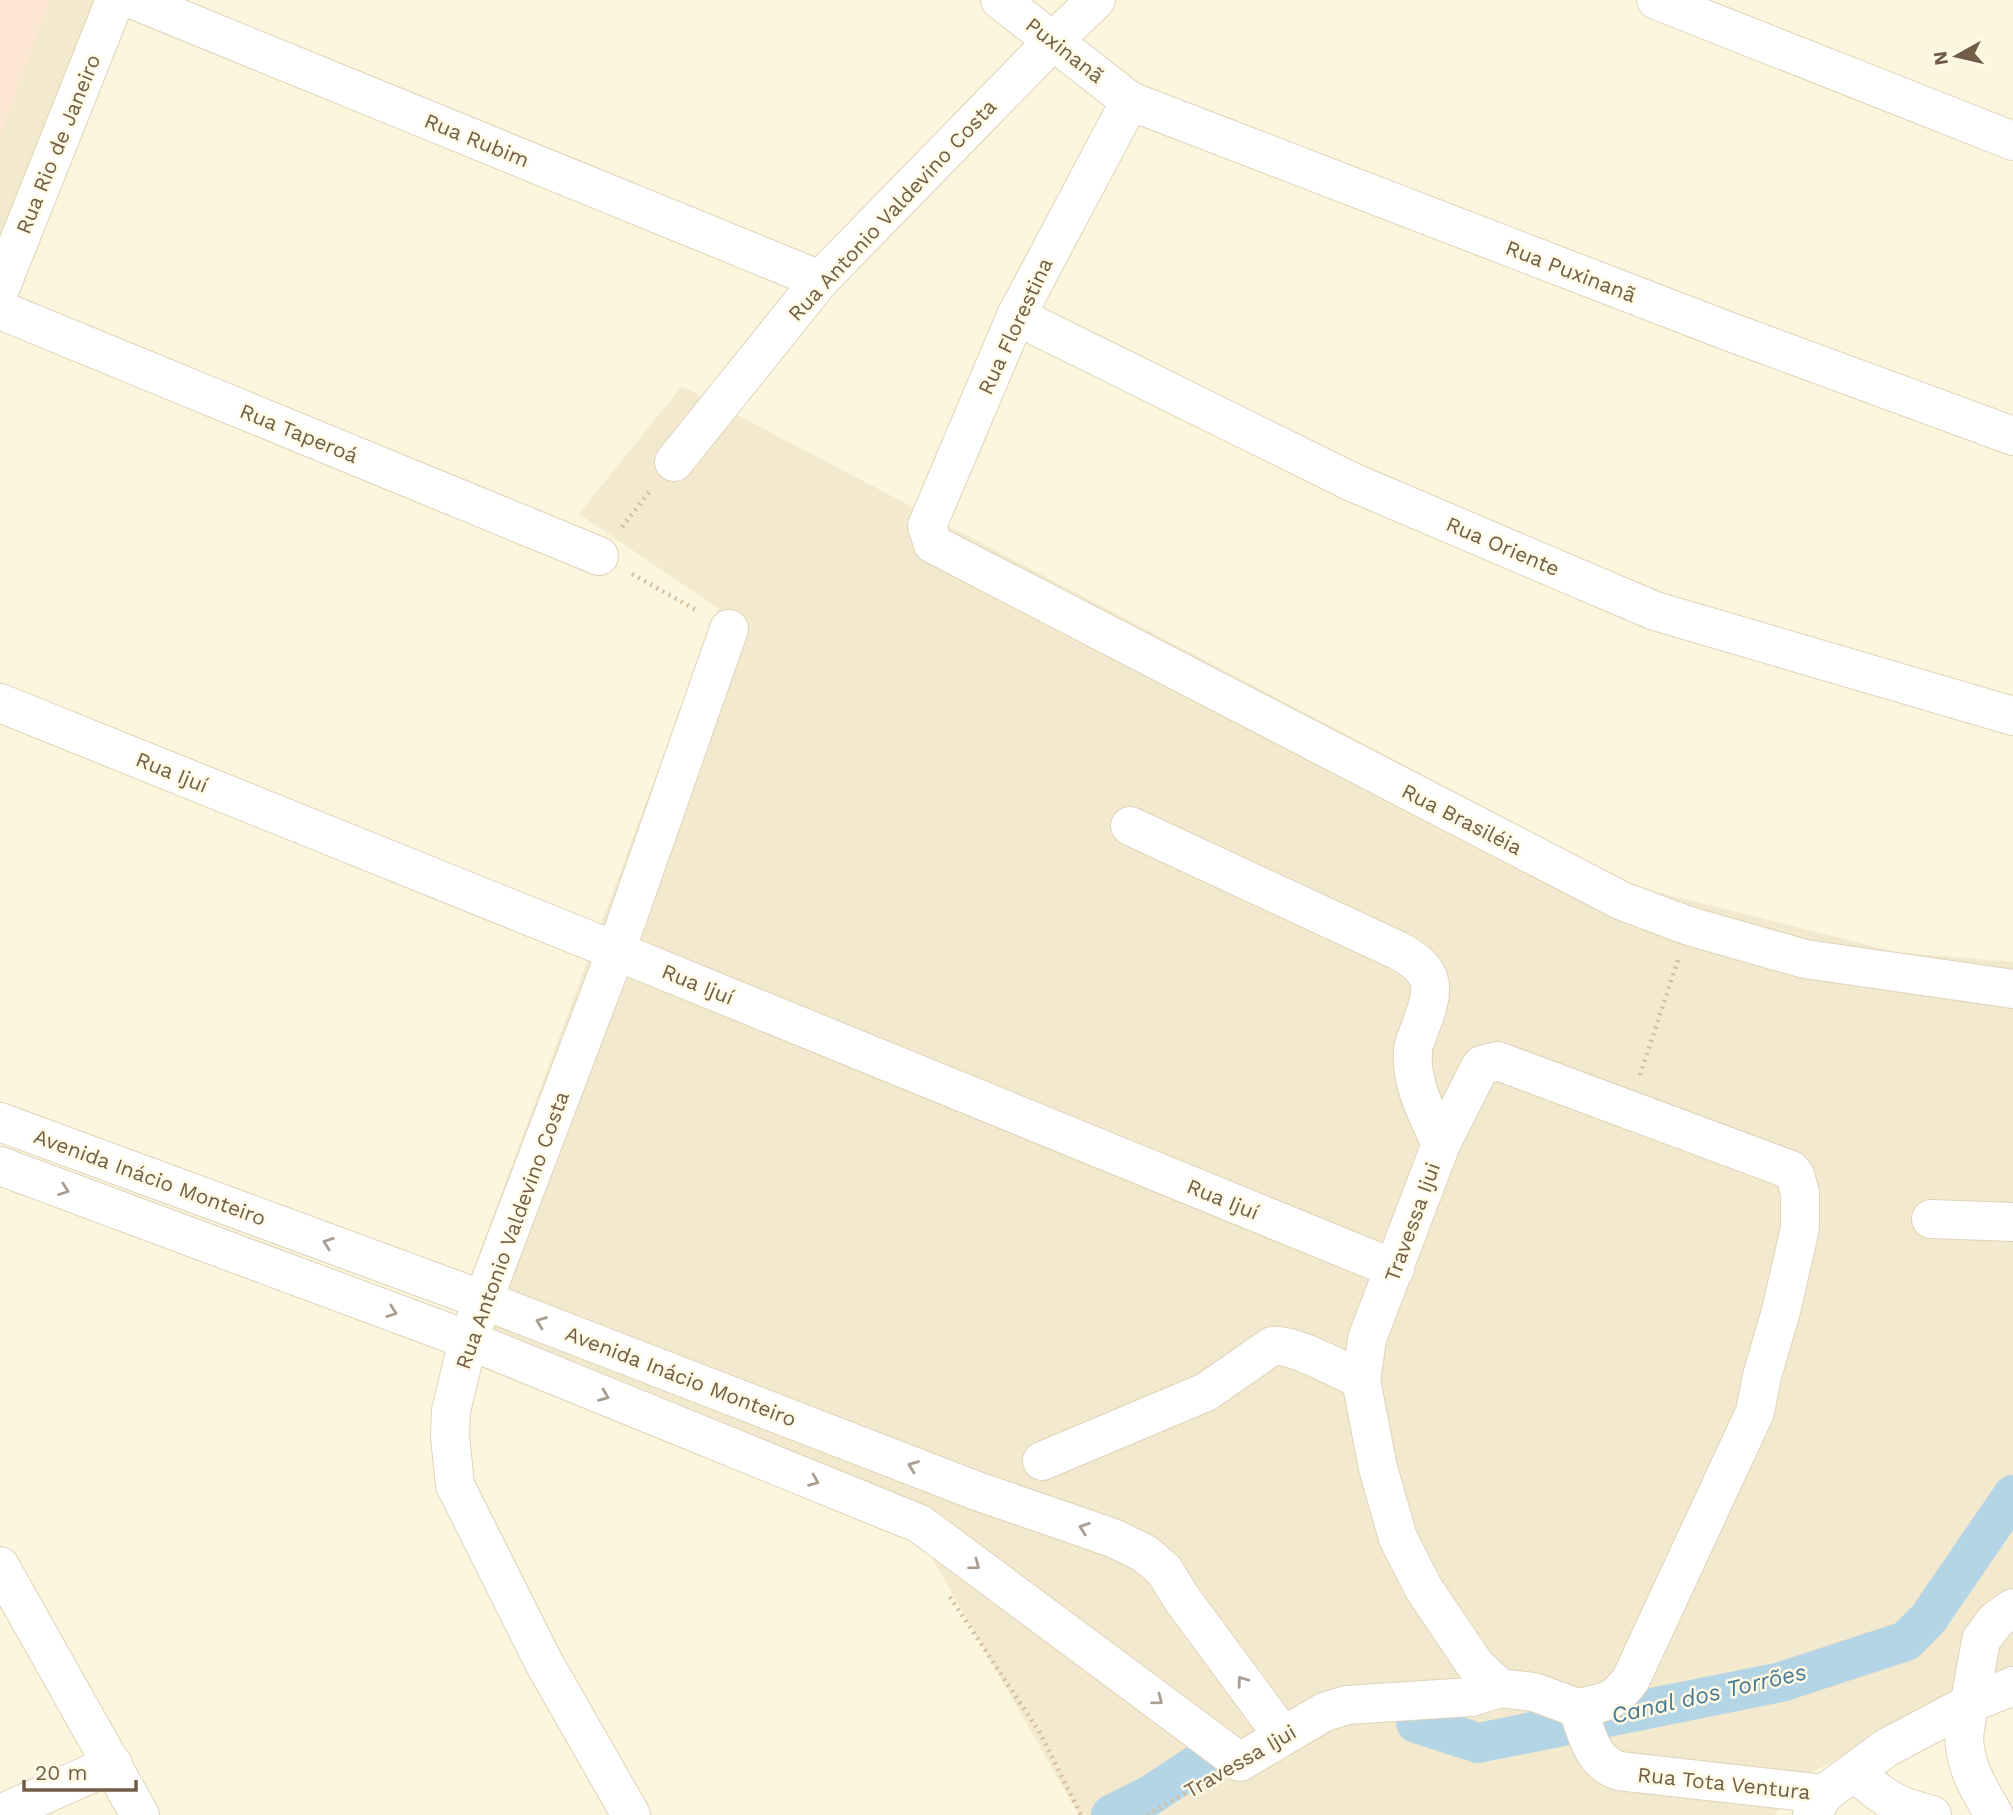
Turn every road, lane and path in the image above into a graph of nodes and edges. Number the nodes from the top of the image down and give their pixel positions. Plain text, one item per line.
1 (115, 0) edge
2 (134, 0) edge
3 (1000, 0) edge
4 (1096, 0) edge
5 (1656, 0) edge
6 (1053, 41) junction
7 (1130, 101) junction
8 (2013, 141) edge
9 (820, 280) junction
10 (0, 289) edge
11 (0, 310) edge
12 (1016, 316) junction
13 (2013, 436) edge
14 (666, 472) joint
15 (946, 551) joint
16 (599, 556) junction
17 (729, 629) joint
18 (0, 703) edge
19 (2013, 716) edge
20 (1130, 826) dead end
21 (1689, 926) junction
22 (616, 951) junction
23 (2013, 989) edge
24 (1626, 1108) junction
25 (0, 1122) edge
26 (1441, 1144) junction
27 (0, 1166) edge
28 (1931, 1219) dead end
29 (2013, 1222) edge
30 (1395, 1269) junction
31 (483, 1300) junction
32 (468, 1340) junction
33 (1361, 1380) junction
34 (1042, 1461) dead end
35 (0, 1566) edge
36 (944, 1588) dead end
37 (2013, 1608) edge
38 (2013, 1686) edge
39 (1500, 1688) junction
40 (1969, 1704) junction
41 (1579, 1712) junction
42 (1283, 1736) junction
43 (1240, 1762) junction
44 (113, 1764) junction
45 (1830, 1794) edge
46 (0, 1814) edge
47 (140, 1815) edge
48 (631, 1815) edge
49 (1081, 1815) edge
50 (1147, 1815) edge
51 (1932, 1815) edge
52 (1994, 1815) edge

1 - 10 street, Rua Rio de Janeiro
2 - 9 street, Rua Rubim
3 - 6 street, Puxinanã
4 - 6 street, Rua Antonio Valdevino Costa
5 - 8 street
6 - 7 street, Puxinanã
6 - 9 street, Rua Antonio Valdevino Costa
7 - 12 street, Rua Florestina
7 - 13 street, Rua Puxinanã
9 - 14 street, Rua Antonio Valdevino Costa
11 - 16 street, Rua Taperoá
12 - 15 street, Rua Florestina
12 - 19 street, Rua Oriente
14 - 16 path
15 - 21 street, Rua Brasiléia
16 - 17 path
17 - 22 street, Rua Antonio Valdevino Costa
18 - 22 street, Rua Ijuí
20 - 26 street, Travessa Ijui
21 - 23 street, Rua Brasiléia
21 - 24 path
22 - 30 street, Rua Ijuí
22 - 31 street, Rua Antonio Valdevino Costa
24 - 26 street
24 - 41 street
31 -> 25 street, Avenida Inácio Monteiro
26 - 30 street, Travessa Ijui
27 -> 32 street, Avenida Inácio Monteiro
28 - 29 street
30 - 33 street, Travessa Ijui
31 - 32 street, Rua Antonio Valdevino Costa
42 -> 31 street, Avenida Inácio Monteiro
32 -> 43 street, Avenida Inácio Monteiro
32 - 48 street, Rua Antonio Valdevino Costa
33 - 34 street
33 - 39 street, Travessa Ijui
35 - 44 street
36 - 49 path
37 - 40 street
38 - 40 street
39 - 41 street, Travessa Ijui
39 - 42 street, Travessa Ijui
40 - 45 street
40 - 52 street
41 - 45 street, Rua Tota Ventura
42 - 43 street, Travessa Ijui
43 - 50 path, Travessa Ijui
44 - 46 street
44 - 47 street
45 - 51 street

